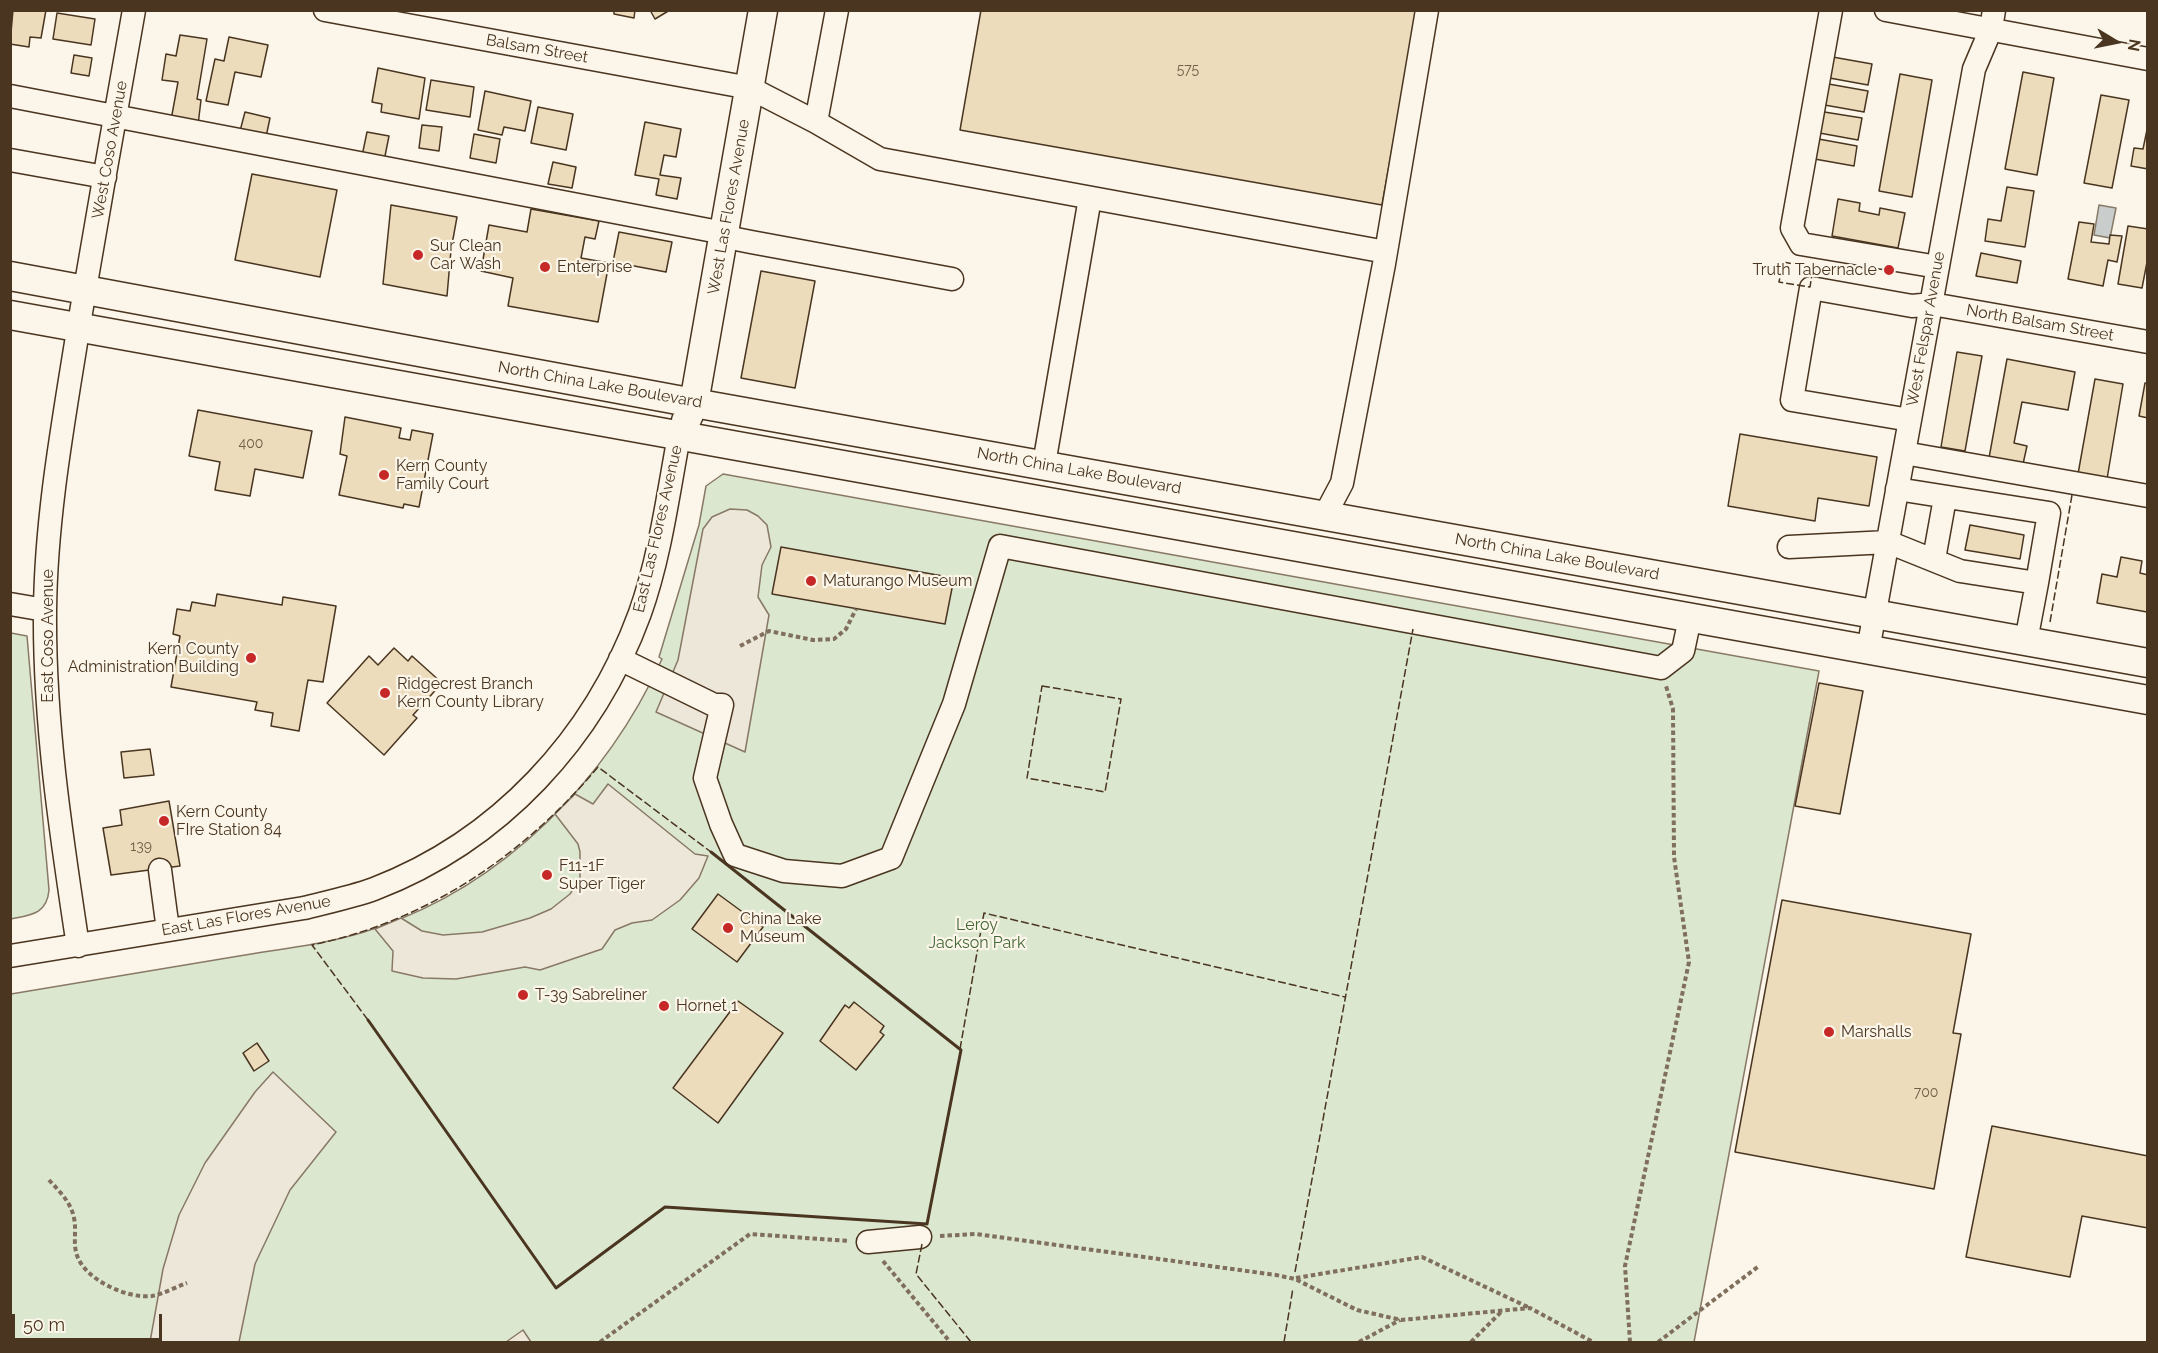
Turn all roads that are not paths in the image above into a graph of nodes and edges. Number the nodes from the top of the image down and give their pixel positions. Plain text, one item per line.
1 (134, 10) edge
2 (325, 10) edge
3 (763, 10) edge
4 (837, 10) edge
5 (1427, 10) edge
6 (1831, 10) edge
7 (1886, 10) edge
8 (1992, 20) edge
9 (2148, 59) edge
10 (750, 88) junction
11 (10, 96) edge
12 (115, 115) junction
13 (816, 122) junction
14 (10, 160) edge
15 (105, 177) junction
16 (1090, 198) junction
17 (724, 233) junction
18 (1386, 252) junction
19 (1938, 267) junction
20 (10, 276) edge
21 (952, 279) dead end
22 (85, 290) junction
23 (1932, 304) junction
24 (10, 315) edge
25 (79, 326) junction
26 (2148, 342) edge
27 (694, 403) junction
28 (1910, 420) junction
29 (679, 436) junction
30 (1904, 453) junction
31 (1044, 464) junction
32 (1897, 489) junction
33 (2148, 496) edge
34 (1945, 498) junction
35 (1325, 515) junction
36 (1150, 519) junction
37 (1888, 542) junction
38 (1789, 547) dead end
39 (1934, 559) junction
40 (2037, 583) junction
41 (10, 604) edge
42 (45, 610) junction
43 (1875, 614) junction
44 (1690, 618) junction
45 (2026, 641) junction
46 (1868, 650) junction
47 (620, 659) junction
48 (2148, 663) edge
49 (2148, 700) edge
50 (160, 870) dead end
51 (168, 930) junction
52 (78, 946) junction
53 (10, 956) edge
54 (920, 1237) road end
55 (868, 1242) road end

1 - 12 street, West Coso Avenue
2 - 10 street, Balsam Street
3 - 10 main road, West Las Flores Avenue
4 - 13 street
5 - 18 street
6 - 19 street
7 - 8 street
8 - 9 street
8 - 19 street, West Felspar Avenue
10 - 13 street, Balsam Street
10 - 17 main road, West Las Flores Avenue
11 - 12 street
12 - 15 street, West Coso Avenue
12 - 17 street
13 - 16 street, Balsam Street
14 - 15 street
15 - 22 street, West Coso Avenue
16 - 18 street, Balsam Street
16 - 31 street
17 - 21 street
17 - 27 main road, West Las Flores Avenue
18 - 35 street
19 - 23 street, West Felspar Avenue
20 - 22 main road, North China Lake Boulevard
22 - 25 street, West Coso Avenue
22 - 27 main road, North China Lake Boulevard
23 - 26 street, North Balsam Street
23 - 28 street, West Felspar Avenue
23 - 28 street, North Balsam Street
24 - 25 main road, North China Lake Boulevard
25 - 29 main road, North China Lake Boulevard
25 - 42 street, East Coso Avenue
27 - 29 main road, West Las Flores Avenue
27 - 31 main road, North China Lake Boulevard
28 - 30 street, West Felspar Avenue
29 - 36 main road, North China Lake Boulevard
29 - 47 street, East Las Flores Avenue
30 - 32 street, West Felspar Avenue
30 - 33 street
31 - 35 main road, North China Lake Boulevard
32 - 34 street
32 - 37 street, West Felspar Avenue
34 - 39 street
34 - 40 street
35 - 36 main road
35 - 43 main road, North China Lake Boulevard
36 - 44 main road, North China Lake Boulevard
37 - 38 street
37 - 39 street
37 - 43 street, West Felspar Avenue
39 - 40 street
40 - 45 street
41 - 42 street
42 - 52 street, East Coso Avenue
43 - 45 main road, North China Lake Boulevard
43 - 46 street, West Felspar Avenue
44 - 46 main road, North China Lake Boulevard
44 - 47 street
45 - 48 main road, North China Lake Boulevard
46 - 49 main road, North China Lake Boulevard
47 - 51 street, East Las Flores Avenue
50 - 51 street
51 - 52 street, East Las Flores Avenue
52 - 53 street, East Las Flores Avenue
54 - 55 street

